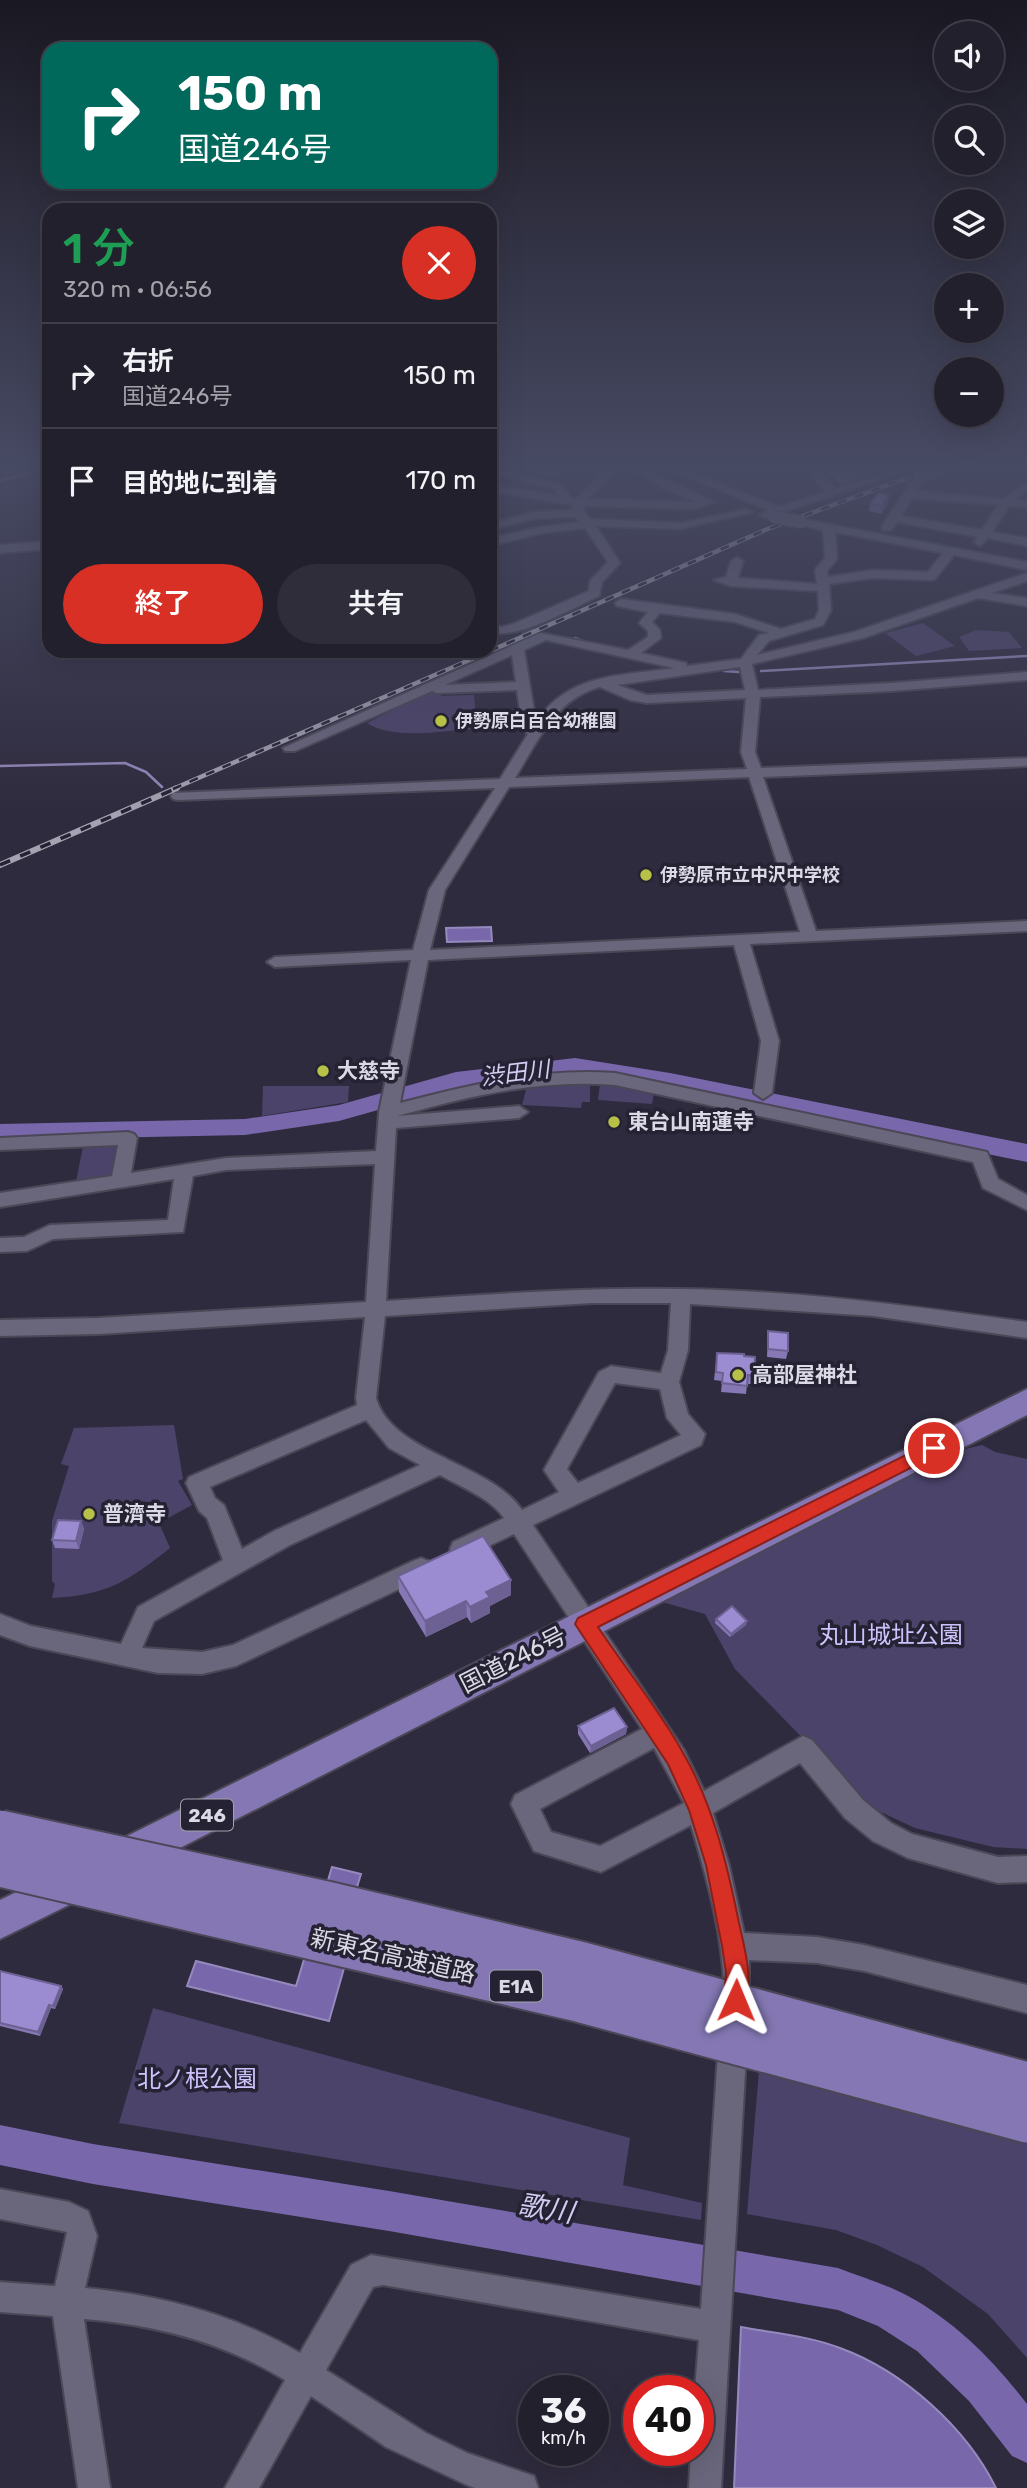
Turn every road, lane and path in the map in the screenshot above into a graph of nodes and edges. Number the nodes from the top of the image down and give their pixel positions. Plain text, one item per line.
1 (596, 584) edge
2 (822, 584) edge
3 (1004, 584) edge
4 (975, 594) junction
5 (1027, 602) edge
6 (621, 603) dead end
7 (655, 609) junction
8 (497, 630) edge
9 (528, 633) junction
10 (780, 633) junction
11 (517, 649) junction
12 (630, 655) junction
13 (744, 662) junction
14 (696, 669) junction
15 (1027, 676) edge
16 (601, 683) junction
17 (523, 686) junction
18 (429, 689) junction
19 (753, 692) junction
20 (537, 733) junction
21 (290, 748) dead end
22 (1027, 762) edge
23 (754, 773) junction
24 (504, 784) junction
25 (178, 796) dead end
26 (1027, 926) edge
27 (810, 937) junction
28 (741, 940) junction
29 (421, 955) junction
30 (275, 962) dead end
31 (761, 1103) junction
32 (389, 1108) junction
33 (519, 1112) dead end
34 (0, 1144) edge
35 (384, 1157) junction
36 (185, 1169) junction
37 (121, 1179) junction
38 (0, 1199) edge
39 (1027, 1203) edge
40 (0, 1245) edge
41 (681, 1296) junction
42 (375, 1308) junction
43 (0, 1328) edge
44 (1027, 1330) edge
45 (669, 1382) junction
46 (1027, 1401) edge
47 (369, 1409) junction
48 (439, 1466) junction
49 (575, 1495) junction
50 (520, 1522) junction
51 (236, 1564) junction
52 (0, 1624) edge
53 (585, 1624) junction
54 (127, 1656) junction
55 (659, 1733) junction
56 (699, 1808) junction
57 (0, 1831) edge
58 (0, 1866) edge
59 (1027, 1869) edge
60 (0, 1920) edge
61 (733, 1946) junction
62 (1027, 1999) edge
63 (1027, 2083) edge
64 (1027, 2122) edge
65 (0, 2204) edge
66 (0, 2297) edge
67 (66, 2302) junction
68 (716, 2318) junction
69 (306, 2372) junction
70 (94, 2488) edge
71 (241, 2488) edge
72 (522, 2488) edge
73 (705, 2488) edge

1 - 9 street
2 - 10 street
3 - 4 street
4 - 5 street
4 - 13 street
6 - 7 street
7 - 10 street
7 - 12 street
8 - 9 street
9 - 11 street
9 - 12 street
10 - 13 street
11 - 17 street
11 - 18 street
12 - 14 street
13 - 14 street
13 - 19 street
14 - 16 street
15 - 19 street
16 - 19 street
16 - 20 street
17 - 18 street
17 - 20 street
18 - 21 street
19 - 23 street
20 - 24 street
22 - 23 street
23 - 24 street
23 - 27 street
24 - 25 street
24 - 29 street
26 - 27 street
27 - 28 street
28 - 29 street
28 - 31 street
29 - 30 street
29 - 32 street
31 - 32 street
31 - 39 street
32 - 33 street
32 - 35 street
34 - 37 street
35 - 36 street
35 - 42 street
36 - 37 street
36 - 40 street
37 - 38 street
41 - 42 street
41 - 44 street
41 - 45 street
42 - 43 street
42 - 47 street
45 - 49 street
45 - 49 street
46 - 53 highway, 国道246号 / 246
47 - 48 street
47 - 51 street
48 - 50 street
48 - 51 street
49 - 50 street
50 - 53 street
50 - 54 street
51 - 54 street
52 - 54 street
53 - 55 street
53 - 60 highway, 国道246号 / 246
55 - 56 street
55 - 56 street
56 - 59 street
56 - 61 street
57 - 63 highway, 新東名高速道路 / E1A, bridge
58 - 64 highway, 新東名高速道路 / E1A, bridge
61 - 62 street
61 - 68 street
65 - 67 street
66 - 67 street
67 - 69 street
67 - 70 street
68 - 69 street
68 - 73 street
69 - 71 street
69 - 72 street

